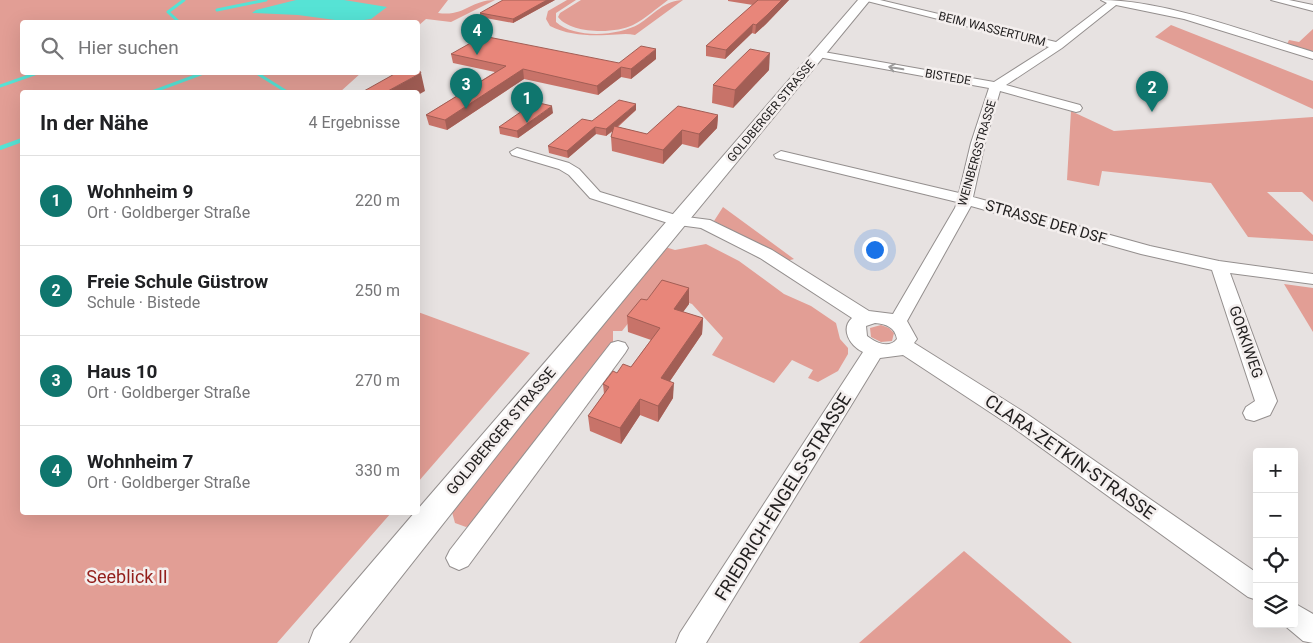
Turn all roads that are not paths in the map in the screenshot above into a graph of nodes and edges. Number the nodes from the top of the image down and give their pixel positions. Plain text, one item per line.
1 (864, 0) edge
2 (868, 0) edge
3 (1276, 0) edge
4 (1113, 1) edge
5 (1313, 8) edge
6 (1058, 46) junction
7 (818, 54) junction
8 (1313, 56) edge
9 (996, 86) junction
10 (1076, 108) dead end
11 (517, 152) dead end
12 (781, 155) dead end
13 (965, 199) junction
14 (677, 220) junction
15 (1219, 266) junction
16 (1313, 279) edge
17 (862, 321) junction
18 (897, 323) junction
19 (904, 346) junction
20 (618, 348) dead end
21 (875, 350) junction
22 (1254, 413) dead end
23 (459, 558) dead end
24 (1253, 585) edge
25 (1298, 616) edge
26 (1298, 618) edge
27 (1313, 624) edge
28 (1313, 631) edge
29 (326, 643) edge
30 (690, 643) edge

1 - 7 main road, GOLDBERGER STRASSE
2 - 6 street, BEIM WASSERTURM
3 - 5 street
4 - 6 street, WEINBERGSTRASSE
4 - 8 street
6 - 9 street, WEINBERGSTRASSE
9 -> 7 street, BISTEDE
7 - 14 main road, GOLDBERGER STRASSE
9 - 10 street, BISTEDE
9 - 13 street, WEINBERGSTRASSE
11 - 14 street
12 - 13 street, STRASSE DER DSF
13 - 15 street, STRASSE DER DSF
13 - 18 street, WEINBERGSTRASSE
14 - 17 street
14 - 29 main road, GOLDBERGER STRASSE
15 - 16 street, STRASSE DER DSF
15 - 22 street, GORKIWEG
17 - 18 street
17 - 21 street
18 - 19 street
19 - 21 street
19 - 24 street, CLARA-ZETKIN-STRASSE
20 - 23 street
21 - 30 street, FRIEDRICH-ENGELS-STRASSE
25 - 27 street
26 - 28 street

